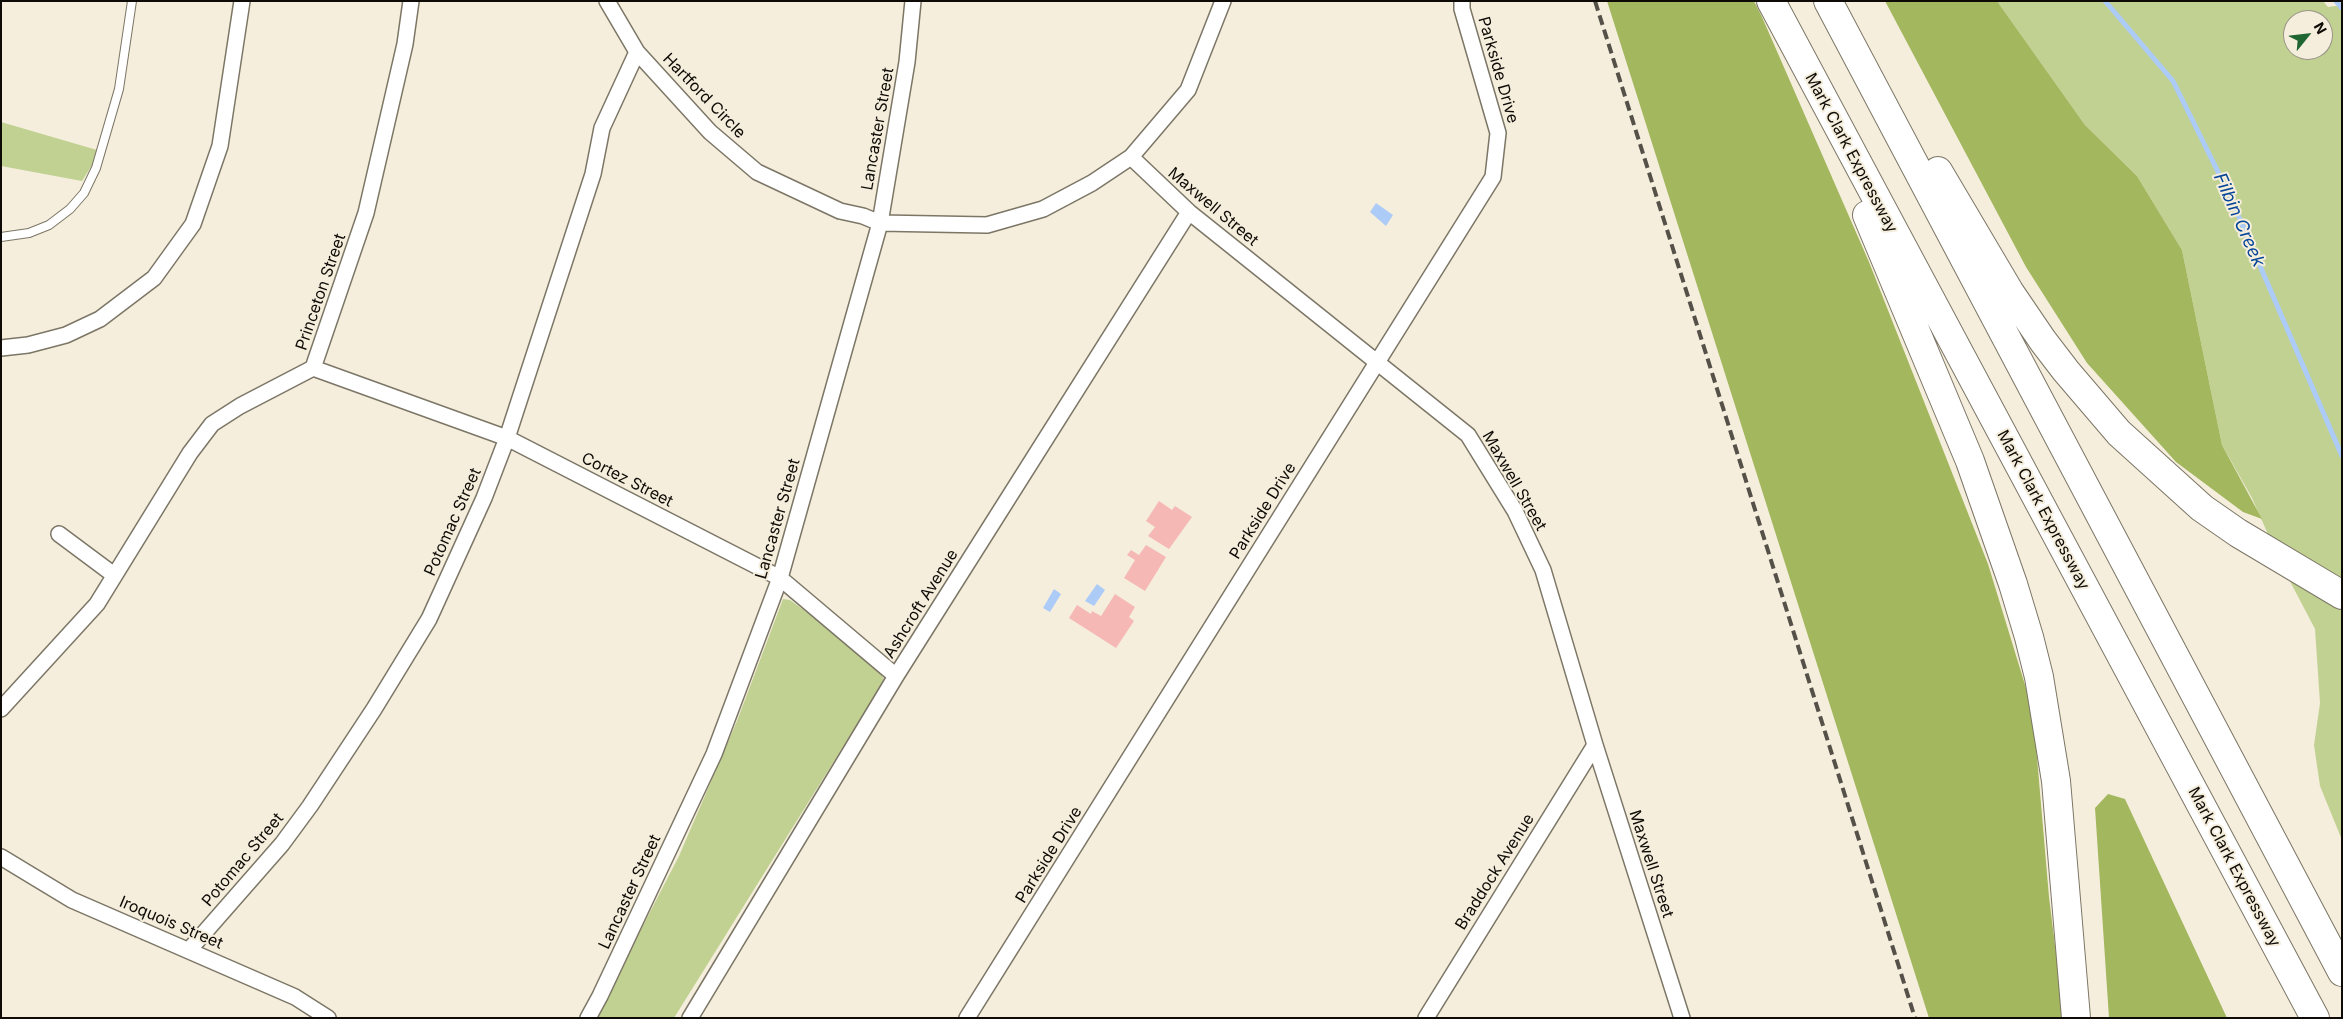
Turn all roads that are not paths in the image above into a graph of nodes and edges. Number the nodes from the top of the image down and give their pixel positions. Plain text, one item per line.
1 (132, 1) edge
2 (242, 1) edge
3 (410, 1) edge
4 (607, 1) edge
5 (913, 1) edge
6 (1223, 1) edge
7 (1462, 1) edge
8 (1771, 1) edge
9 (1830, 1) edge
10 (637, 52) junction
11 (1800, 57) junction
12 (1131, 157) junction
13 (1188, 212) junction
14 (880, 223) junction
15 (1, 237) edge
16 (1, 348) edge
17 (1378, 362) junction
18 (313, 368) junction
19 (507, 438) junction
20 (59, 534) dead end
21 (114, 576) junction
22 (780, 578) junction
23 (2342, 595) edge
24 (896, 676) junction
25 (1, 710) edge
26 (1595, 745) junction
27 (1, 857) edge
28 (190, 950) junction
29 (2342, 972) edge
30 (328, 1018) edge
31 (588, 1018) edge
32 (690, 1018) edge
33 (967, 1018) edge
34 (1426, 1018) edge
35 (1682, 1018) edge
36 (2076, 1018) edge
37 (2315, 1018) edge

1 - 15 lane
2 - 16 street
3 - 18 street, Princeton Street
4 - 10 street, Hartford Circle
5 - 14 street, Lancaster Street
6 - 12 street, Hartford Circle
7 - 17 street, Parkside Drive
8 - 11 highway, Mark Clark Expressway
9 - 23 highway
9 - 29 highway
10 - 14 street, Hartford Circle
10 - 19 street, Potomac Street
11 - 36 highway
11 - 37 highway, Mark Clark Expressway
12 - 13 street, Maxwell Street
12 - 14 street, Hartford Circle
13 - 17 street, Maxwell Street
13 - 24 street, Ashcroft Avenue
14 - 22 street, Lancaster Street
17 - 26 street, Maxwell Street
17 - 33 street, Parkside Drive
18 - 19 street, Cortez Street
18 - 21 street, Princeton Street
19 - 22 street, Cortez Street
19 - 28 street, Potomac Street
20 - 21 street
21 - 25 street, Princeton Street
22 - 24 street, Cortez Street
22 - 31 street, Lancaster Street
24 - 32 street, Ashcroft Avenue
26 - 34 street, Braddock Avenue
26 - 35 street, Maxwell Street
27 - 28 street, Iroquois Street
28 - 30 street, Iroquois Street

